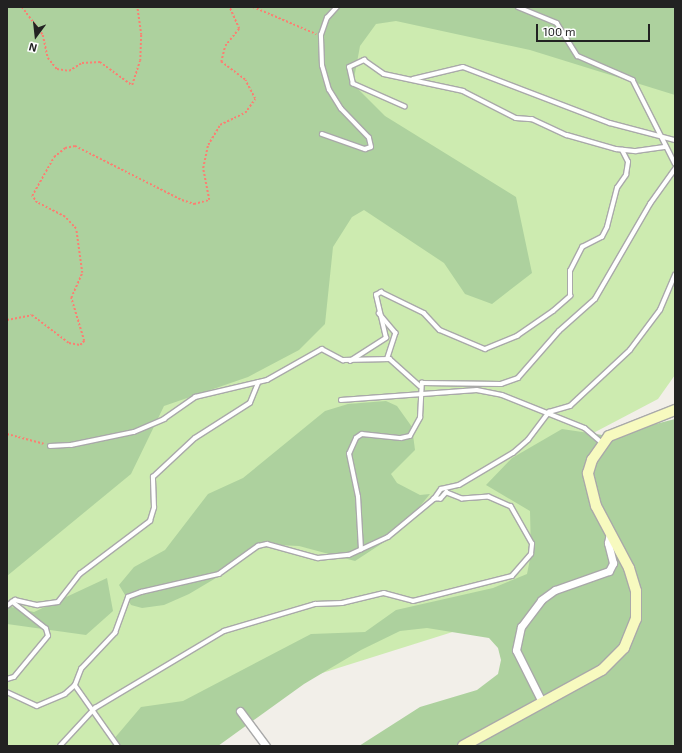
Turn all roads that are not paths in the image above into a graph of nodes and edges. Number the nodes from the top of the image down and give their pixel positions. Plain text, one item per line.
1 (336, 7) edge
2 (518, 7) edge
3 (410, 80) junction
4 (405, 107) dead end
5 (322, 134) dead end
6 (660, 137) junction
7 (675, 140) edge
8 (666, 147) junction
9 (622, 150) junction
10 (675, 163) edge
11 (675, 169) edge
12 (675, 275) edge
13 (379, 313) junction
14 (388, 358) junction
15 (350, 361) junction
16 (258, 383) junction
17 (420, 386) junction
18 (421, 394) junction
19 (341, 400) dead end
20 (675, 410) edge
21 (547, 414) junction
22 (602, 443) junction
23 (50, 446) road end
24 (447, 492) junction
25 (434, 499) junction
26 (610, 533) junction
27 (360, 550) junction
28 (12, 602) junction
29 (7, 606) edge
30 (7, 679) edge
31 (75, 685) junction
32 (7, 692) edge
33 (542, 702) junction
34 (92, 711) junction
35 (240, 711) dead end
36 (60, 746) edge
37 (118, 746) edge
38 (266, 746) edge
39 (462, 746) edge

1 - 5 lane
2 - 6 lane
3 - 4 lane
3 - 6 lane
3 - 9 lane
6 - 7 lane
6 - 8 lane
8 - 9 lane
8 - 10 lane
9 - 13 lane
11 - 17 lane
12 - 21 lane
13 - 14 lane
13 - 15 lane
14 - 15 lane
14 - 17 lane
15 - 16 lane
16 - 23 lane
16 - 28 lane
17 - 18 lane
18 - 19 lane
18 - 21 lane
18 - 27 lane
20 - 22 street
21 - 22 lane
21 - 24 lane
22 - 26 street
24 - 25 lane
24 - 25 lane
24 - 34 lane
25 - 27 lane
26 - 33 street
26 - 33 street
27 - 31 lane
28 - 29 lane
28 - 30 lane
31 - 32 lane
31 - 34 lane
33 - 39 street
34 - 36 lane
34 - 37 lane
35 - 38 street

